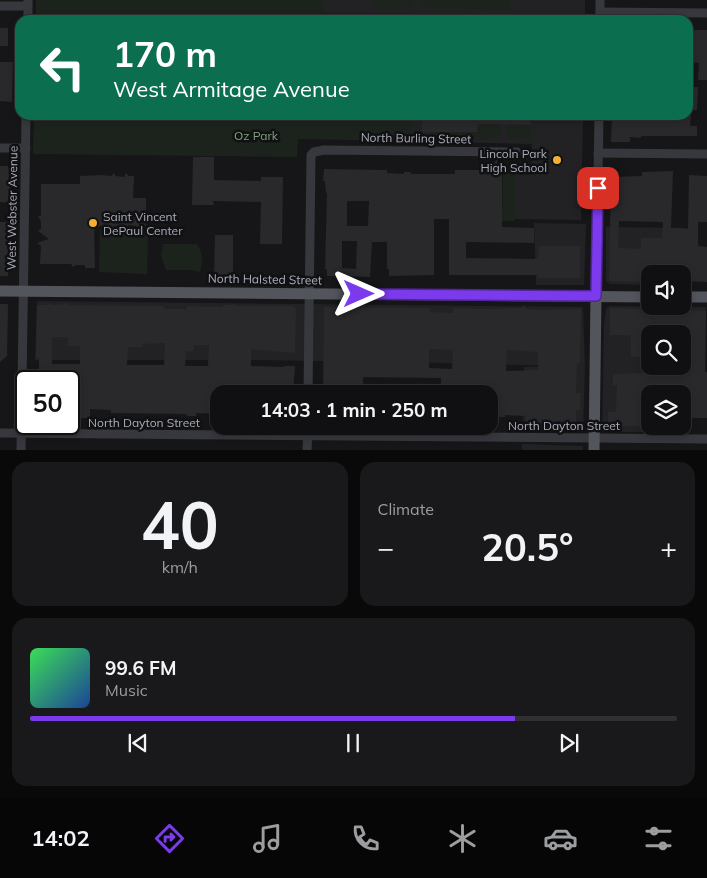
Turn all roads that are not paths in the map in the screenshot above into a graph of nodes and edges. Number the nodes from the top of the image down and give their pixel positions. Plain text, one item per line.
1 (600, 0) edge
2 (28, 3) edge
3 (0, 6) edge
4 (707, 13) edge
5 (600, 15) edge
6 (636, 15) edge
7 (26, 120) edge
8 (599, 120) edge
9 (0, 148) edge
10 (26, 148) junction
11 (517, 152) dead end
12 (598, 153) junction
13 (707, 154) edge
14 (0, 291) edge
15 (24, 292) junction
16 (310, 293) junction
17 (596, 296) junction
18 (641, 297) edge
19 (691, 297) edge
20 (707, 298) edge
21 (22, 370) edge
22 (308, 385) edge
23 (210, 432) edge
24 (0, 433) edge
25 (15, 433) edge
26 (80, 433) edge
27 (21, 435) edge
28 (308, 435) edge
29 (471, 435) edge
30 (594, 438) junction
31 (707, 439) edge
32 (21, 450) edge
33 (307, 450) edge
34 (594, 450) edge

1 - 5 street
2 - 3 street
4 - 6 street
7 - 10 street, West Webster Avenue
8 - 12 street
9 - 10 street
10 - 15 street, West Webster Avenue
11 - 16 street, North Burling Street
12 - 13 street
12 - 17 street
14 - 15 main road, North Halsted Street
15 - 16 main road, North Halsted Street
15 - 21 street, West Webster Avenue
16 - 17 main road, North Halsted Street
16 - 22 street
17 - 18 main road, North Halsted Street
17 - 30 main road
19 - 20 main road
23 - 26 street, North Dayton Street
24 - 25 street, North Dayton Street
27 - 32 street, West Webster Avenue
28 - 33 street
29 - 30 street, North Dayton Street
30 - 31 street, North Dayton Street
30 - 34 main road

